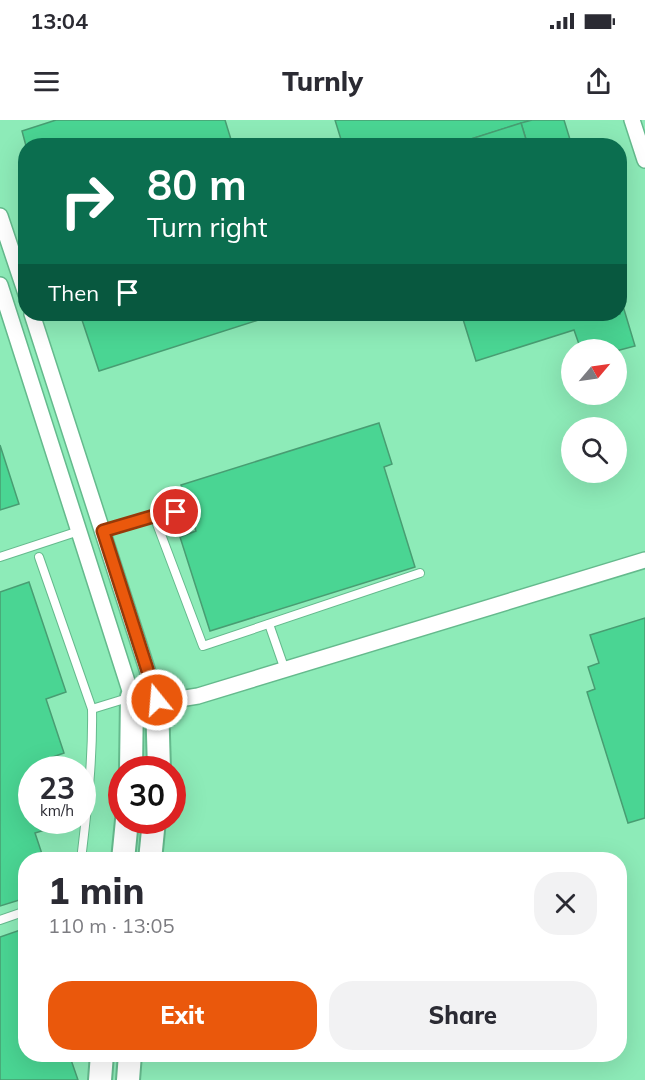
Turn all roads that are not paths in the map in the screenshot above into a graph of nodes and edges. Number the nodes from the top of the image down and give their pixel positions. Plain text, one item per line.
1 (632, 120) edge
2 (645, 160) edge
3 (0, 216) edge
4 (18, 258) edge
5 (0, 285) edge
6 (34, 321) edge
7 (176, 512) dead end
8 (154, 516) junction
9 (79, 531) junction
10 (103, 531) junction
11 (0, 556) edge
12 (39, 557) dead end
13 (645, 560) edge
14 (420, 573) dead end
15 (269, 624) junction
16 (285, 670) junction
17 (132, 697) junction
18 (157, 700) junction
19 (92, 710) junction
20 (131, 756) edge
21 (159, 756) edge
22 (126, 834) edge
23 (153, 834) edge
24 (82, 852) edge
25 (124, 852) edge
26 (151, 852) edge
27 (18, 914) edge
28 (0, 920) edge
29 (101, 1062) edge
30 (129, 1062) edge
31 (100, 1080) edge
32 (128, 1080) edge

1 - 2 street
3 - 4 street
5 - 9 street
6 - 10 street
7 - 8 lane
8 - 10 lane
8 - 15 lane
9 - 11 lane
9 - 17 street
10 - 18 street
12 - 19 lane
13 - 16 street
14 - 15 lane
15 - 16 lane
16 - 18 street
17 - 18 street
17 - 19 lane
17 - 20 street
18 - 21 street
19 - 24 lane
22 - 25 street
23 - 26 street
27 - 28 lane
29 - 31 street
30 - 32 street

